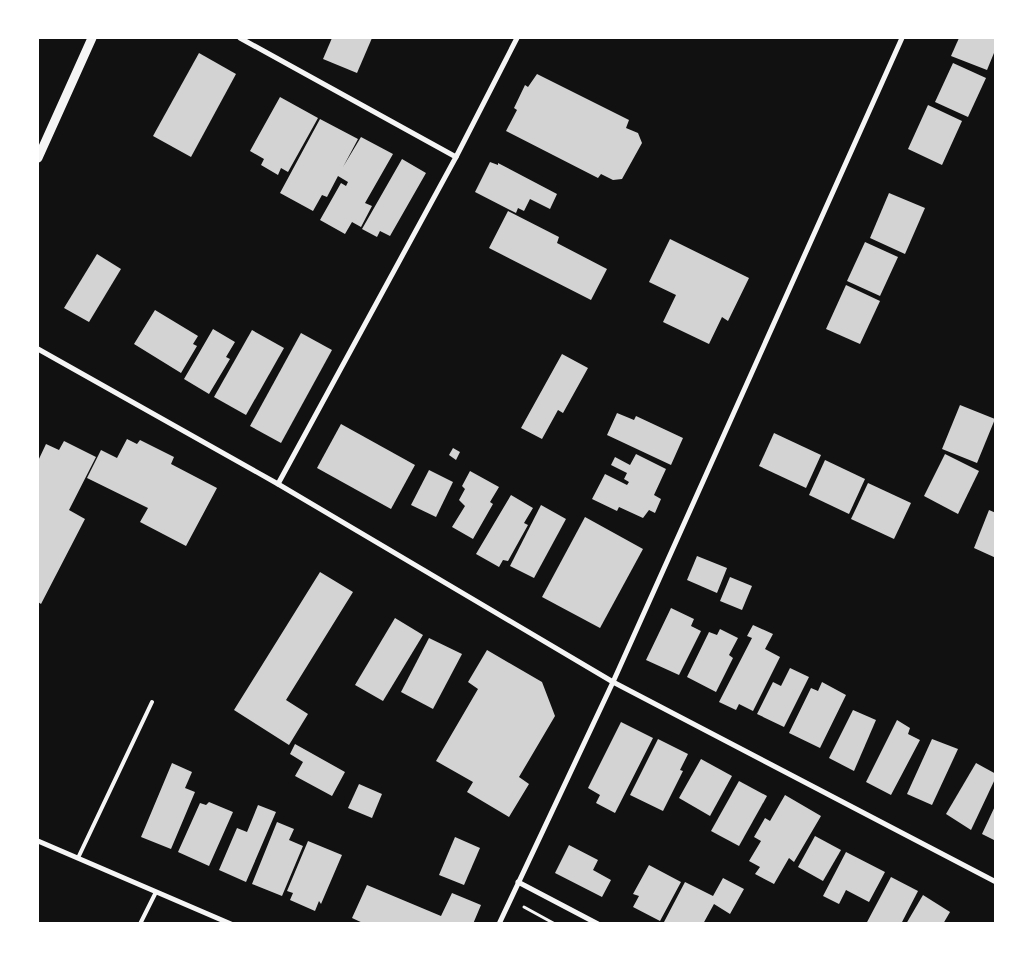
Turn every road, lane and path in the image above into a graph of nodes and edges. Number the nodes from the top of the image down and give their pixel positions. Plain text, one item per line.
1 (92, 38) edge
2 (240, 38) edge
3 (517, 38) edge
4 (902, 38) edge
5 (456, 157) junction
6 (38, 158) edge
7 (38, 349) edge
8 (278, 484) junction
9 (613, 682) junction
10 (152, 702) dead end
11 (38, 841) edge
12 (78, 858) junction
13 (518, 882) junction
14 (996, 882) edge
15 (156, 892) junction
16 (510, 900) junction
17 (140, 924) edge
18 (231, 924) edge
19 (499, 924) edge
20 (555, 924) edge
21 (598, 924) edge

1 - 6 street
2 - 5 street
3 - 5 street
4 - 9 street
5 - 8 street
7 - 8 street
8 - 9 street
9 - 13 street
9 - 14 street
10 - 12 lane
11 - 12 street
12 - 15 street
13 - 16 street
13 - 21 street
15 - 17 lane
15 - 18 street
16 - 19 street
16 - 20 path

